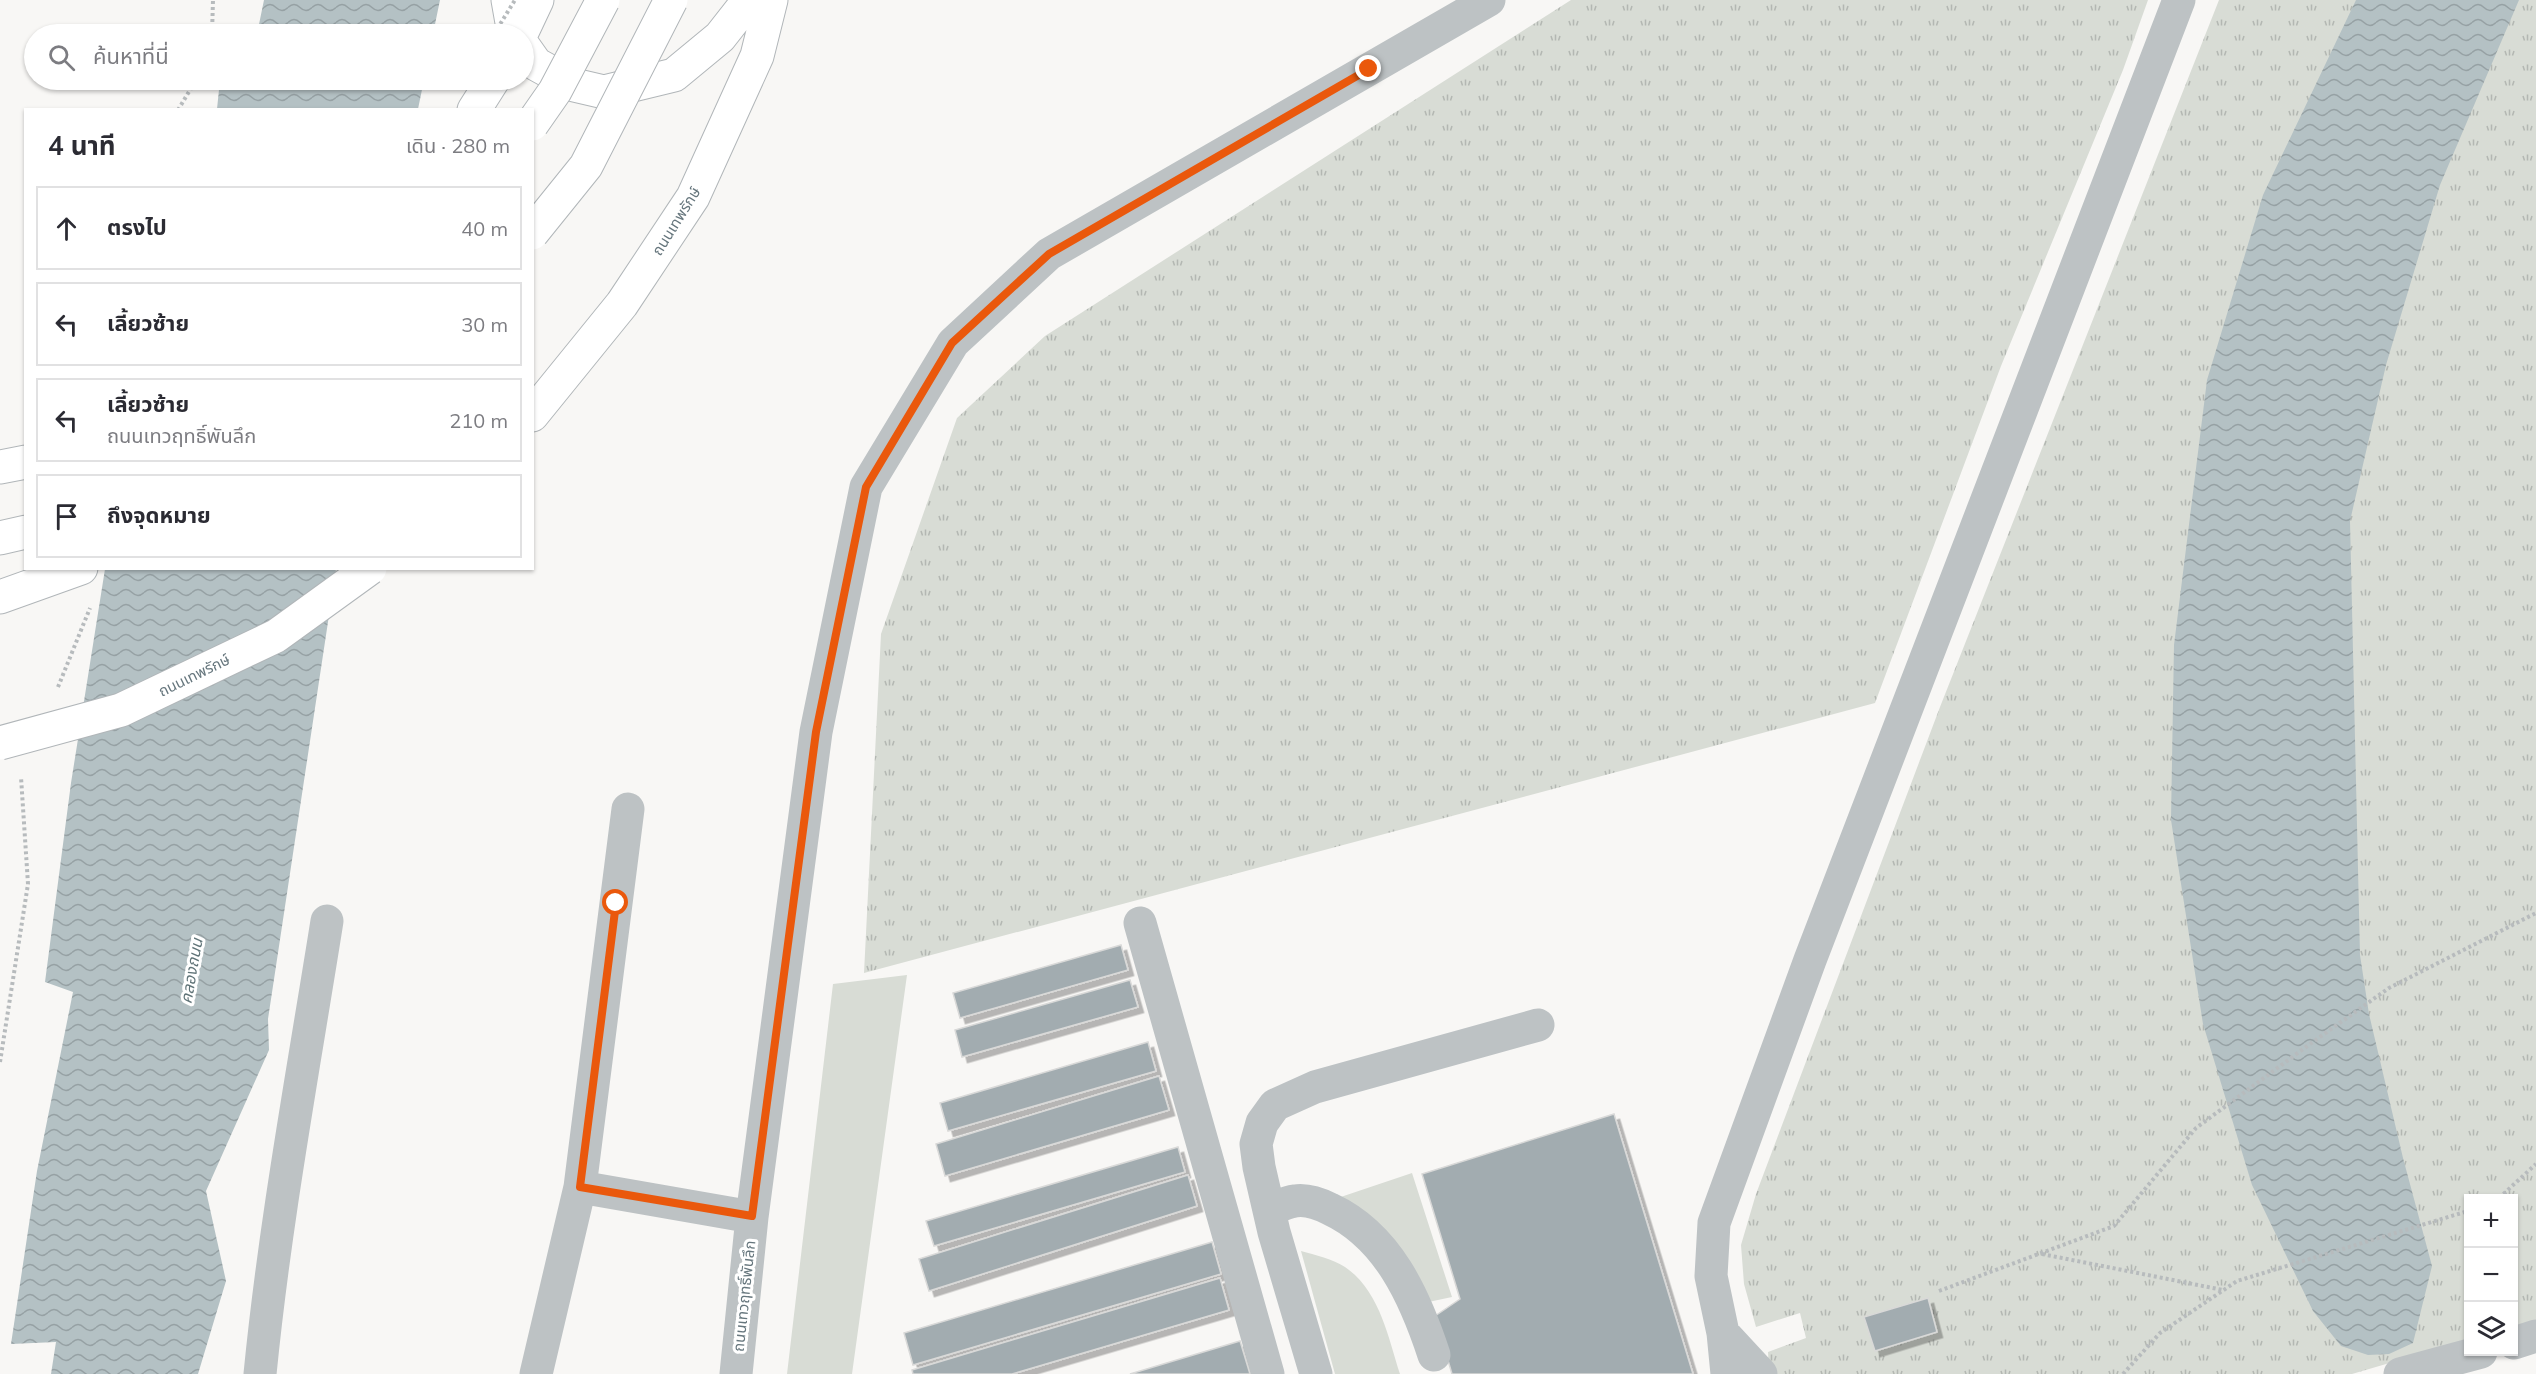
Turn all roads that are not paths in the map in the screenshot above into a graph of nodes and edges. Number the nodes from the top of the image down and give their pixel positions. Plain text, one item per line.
1 (508, 0) edge
2 (537, 0) edge
3 (603, 0) edge
4 (671, 0) edge
5 (749, 0) edge
6 (771, 0) edge
7 (1489, 0) edge
8 (2179, 0) edge
9 (512, 24) edge
10 (526, 24) edge
11 (534, 61) edge
12 (487, 90) edge
13 (475, 108) edge
14 (534, 121) edge
15 (534, 231) edge
16 (534, 413) edge
17 (24, 462) edge
18 (0, 467) edge
19 (24, 532) edge
20 (0, 538) edge
21 (75, 570) edge
22 (367, 570) edge
23 (0, 597) edge
24 (0, 743) edge
25 (628, 809) dead end
26 (327, 921) dead end
27 (1140, 923) dead end
28 (1538, 1025) dead end
29 (580, 1187) junction
30 (1269, 1210) junction
31 (752, 1216) junction
32 (1723, 1333) junction
33 (2536, 1336) edge
34 (2518, 1342) edge
35 (1434, 1354) dead end
36 (2466, 1356) edge
37 (260, 1374) edge
38 (536, 1374) edge
39 (736, 1374) edge
40 (1268, 1374) edge
41 (1316, 1374) edge
42 (1727, 1374) edge
43 (1761, 1374) edge
44 (2400, 1374) edge

1 - 9 main road
2 - 10 main road
3 - 14 main road, bridge
4 - 15 main road, bridge
5 - 11 main road
6 - 16 main road, ถนนเทพรักษ์
7 - 31 street, ถนนเทวฤทธิ์พันลึก
8 - 32 street
12 - 13 main road
17 - 18 main road
19 - 20 main road
21 - 23 main road
22 - 24 main road, ถนนเทพรักษ์, bridge
25 - 29 street
26 - 37 street
27 - 40 street
28 - 30 street
29 - 31 street
29 - 38 street
30 - 35 street
30 - 41 street
31 - 39 street, ถนนเทวฤทธิ์พันลึก
32 - 42 street
32 - 43 street
33 - 34 street
36 - 44 street

